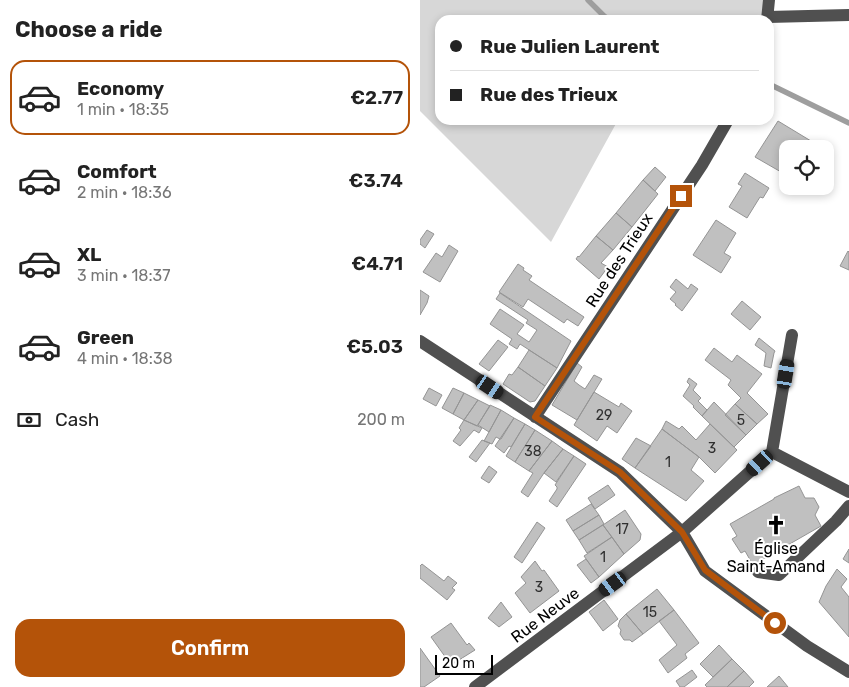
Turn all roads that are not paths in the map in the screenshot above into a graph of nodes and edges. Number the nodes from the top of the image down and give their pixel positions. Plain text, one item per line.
1 (769, 0) edge
2 (768, 15) edge
3 (849, 15) edge
4 (774, 19) edge
5 (725, 125) edge
6 (792, 335) dead end
7 (420, 341) edge
8 (535, 417) junction
9 (772, 452) junction
10 (849, 492) edge
11 (849, 506) edge
12 (682, 532) junction
13 (758, 572) dead end
14 (849, 672) edge
15 (476, 687) edge

1 - 2 street
3 - 4 street
5 - 8 street, Rue des Trieux
6 - 9 street
7 - 8 street
8 - 12 street
9 - 10 street
9 - 12 street, Rue Neuve
11 - 13 street
12 - 14 street
12 - 15 street, Rue Neuve

